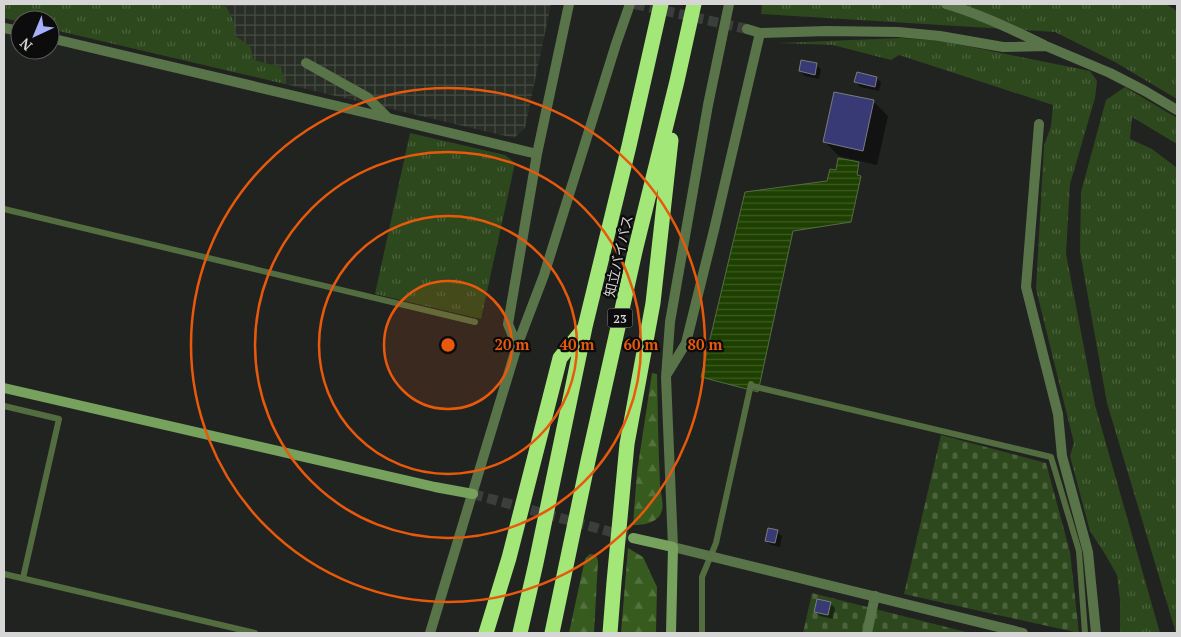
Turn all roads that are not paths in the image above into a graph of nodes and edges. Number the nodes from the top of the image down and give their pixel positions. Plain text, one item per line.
1 (569, 4) edge
2 (630, 4) edge
3 (661, 4) edge
4 (694, 4) edge
5 (730, 4) edge
6 (946, 4) edge
7 (746, 29) tunnel mouth
8 (760, 33) junction
9 (60, 40) edge
10 (1046, 46) junction
11 (306, 63) dead end
12 (677, 81) junction
13 (1177, 110) edge
14 (388, 118) junction
15 (1038, 124) dead end
16 (537, 154) junction
17 (585, 327) junction
18 (517, 346) junction
19 (666, 377) junction
20 (4, 388) edge
21 (473, 494) junction
22 (632, 538) tunnel mouth
23 (673, 547) junction
24 (875, 596) junction
25 (430, 633) edge
26 (486, 633) edge
27 (520, 633) edge
28 (552, 633) edge
29 (610, 633) edge
30 (671, 633) edge
31 (867, 633) edge
32 (1023, 633) edge
33 (1096, 633) edge

1 - 16 street
2 - 18 street
3 - 17 highway, 知立バイパス / 23
4 - 12 highway, 知立バイパス / 23
5 - 19 street
6 - 10 street
7 - 8 street
8 - 10 street
8 - 19 street
9 - 14 street
10 - 13 street
11 - 14 street
12 - 28 highway, 知立バイパス / 23
12 - 29 highway, 23
14 - 16 street
15 - 33 street
16 - 18 street
17 - 26 highway, 23
17 - 27 highway, 知立バイパス / 23
18 - 21 street
19 - 23 street
20 - 21 street
21 - 25 street
22 - 23 street
23 - 24 street
23 - 30 street
24 - 31 street
24 - 32 street

